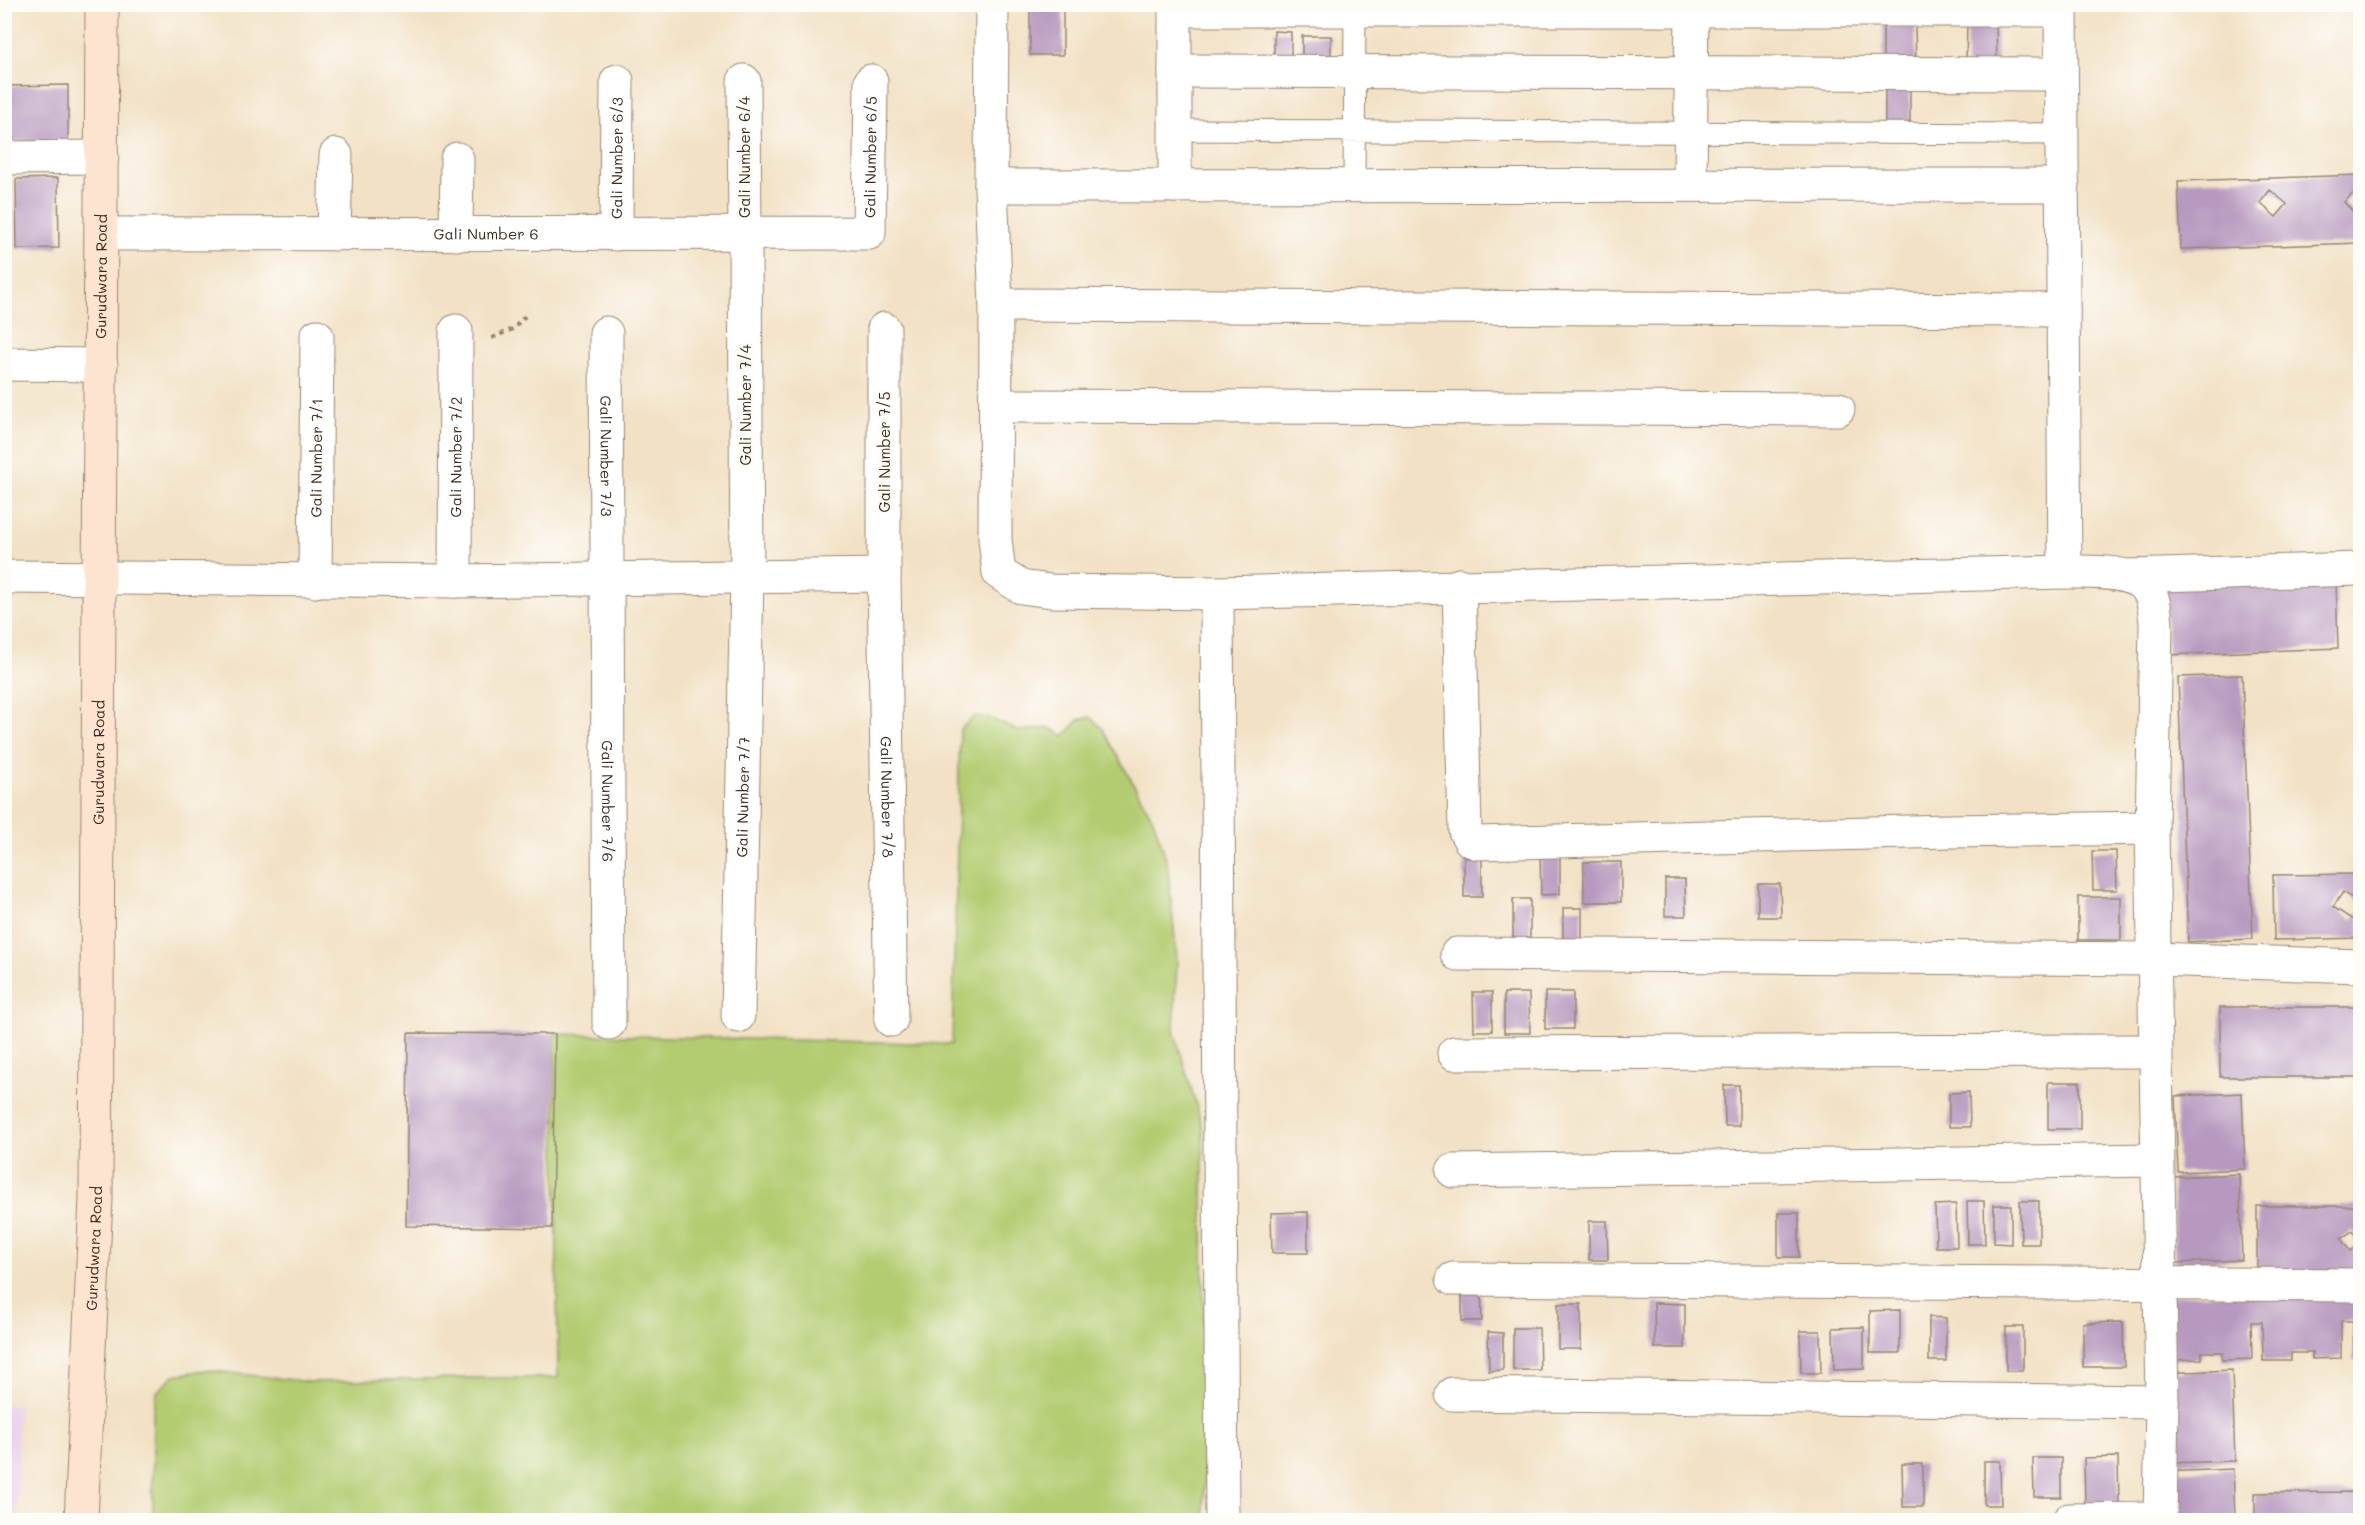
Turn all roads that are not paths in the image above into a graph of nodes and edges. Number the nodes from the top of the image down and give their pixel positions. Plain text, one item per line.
1 (102, 4) edge
2 (992, 4) edge
3 (1175, 10) edge
4 (1355, 10) edge
5 (1692, 10) edge
6 (2061, 10) edge
7 (1175, 71) junction
8 (1355, 72) junction
9 (1692, 73) junction
10 (2061, 74) junction
11 (617, 81) dead end
12 (744, 81) dead end
13 (871, 81) dead end
14 (1174, 130) junction
15 (1354, 131) junction
16 (1690, 132) junction
17 (2061, 134) junction
18 (336, 155) dead end
19 (102, 157) junction
20 (4, 158) edge
21 (457, 159) dead end
22 (1690, 185) junction
23 (991, 186) junction
24 (1175, 186) junction
25 (1354, 186) junction
26 (2063, 186) junction
27 (869, 233) joint
28 (102, 234) junction
29 (334, 234) junction
30 (456, 234) junction
31 (616, 234) junction
32 (744, 234) junction
33 (996, 305) junction
34 (2063, 310) junction
35 (884, 329) dead end
36 (456, 331) dead end
37 (606, 333) dead end
38 (317, 336) dead end
39 (4, 364) edge
40 (101, 365) junction
41 (996, 406) junction
42 (1838, 409) dead end
43 (2361, 569) edge
44 (2066, 572) junction
45 (884, 575) junction
46 (2126, 576) junction
47 (4, 577) edge
48 (747, 577) junction
49 (100, 579) junction
50 (606, 579) junction
51 (315, 580) junction
52 (455, 581) junction
53 (1459, 585) junction
54 (1217, 593) junction
55 (2152, 828) junction
56 (1457, 954) dead end
57 (2154, 959) junction
58 (2361, 966) edge
59 (738, 1016) dead end
60 (891, 1020) dead end
61 (609, 1023) dead end
62 (2156, 1051) junction
63 (1454, 1053) dead end
64 (2157, 1160) junction
65 (1453, 1171) dead end
66 (1453, 1279) dead end
67 (2160, 1285) junction
68 (2361, 1285) edge
69 (1452, 1394) dead end
70 (2162, 1402) junction
71 (2160, 1520) edge
72 (81, 1521) edge
73 (1222, 1521) edge
74 (2069, 1521) edge

1 - 19 street, Gurudwara Road
2 - 23 street
3 - 4 lane
3 - 7 street
4 - 5 lane
4 - 8 lane
5 - 6 lane
5 - 9 street
6 - 10 street
7 - 8 street
7 - 14 street
8 - 9 street
8 - 15 lane
9 - 10 street
9 - 16 street
10 - 17 street
11 - 31 street, Gali Number 6/3
12 - 32 street, Gali Number 6/4
13 - 27 street, Gali Number 6/5
14 - 15 lane
14 - 24 street
15 - 16 lane
15 - 25 lane
16 - 17 lane
16 - 22 street
17 - 26 street
18 - 29 street
19 - 20 street
19 - 28 street, Gurudwara Road
21 - 30 street
22 - 25 street
22 - 26 street
23 - 24 street
23 - 33 street
24 - 25 street
26 - 34 street
27 - 32 street, Gali Number 6
28 - 29 street, Gali Number 6
28 - 40 street, Gurudwara Road
29 - 30 street, Gali Number 6
30 - 31 street, Gali Number 6
31 - 32 street, Gali Number 6
32 - 48 street, Gali Number 7/4
33 - 34 street
33 - 41 street
34 - 44 street
35 - 45 street, Gali Number 7/5
36 - 52 street, Gali Number 7/2
37 - 50 street, Gali Number 7/3
38 - 51 street, Gali Number 7/1
39 - 40 street
40 - 49 street, Gurudwara Road
41 - 42 street
41 - 54 street
43 - 46 street
44 - 46 street
44 - 53 street
45 - 48 street
45 - 60 street, Gali Number 7/8
46 - 55 street
47 - 49 street
48 - 50 street
48 - 59 street, Gali Number 7/7
49 - 51 street
49 - 72 street, Gurudwara Road
50 - 52 street
50 - 61 street, Gali Number 7/6
51 - 52 street
53 - 54 street
53 - 55 street
54 - 73 street
55 - 57 street
56 - 57 street
57 - 58 street
57 - 62 street
62 - 63 street
62 - 64 street
64 - 65 street
64 - 67 street
66 - 67 street
67 - 68 street
67 - 70 street
69 - 70 street
70 - 71 street
71 - 74 street

